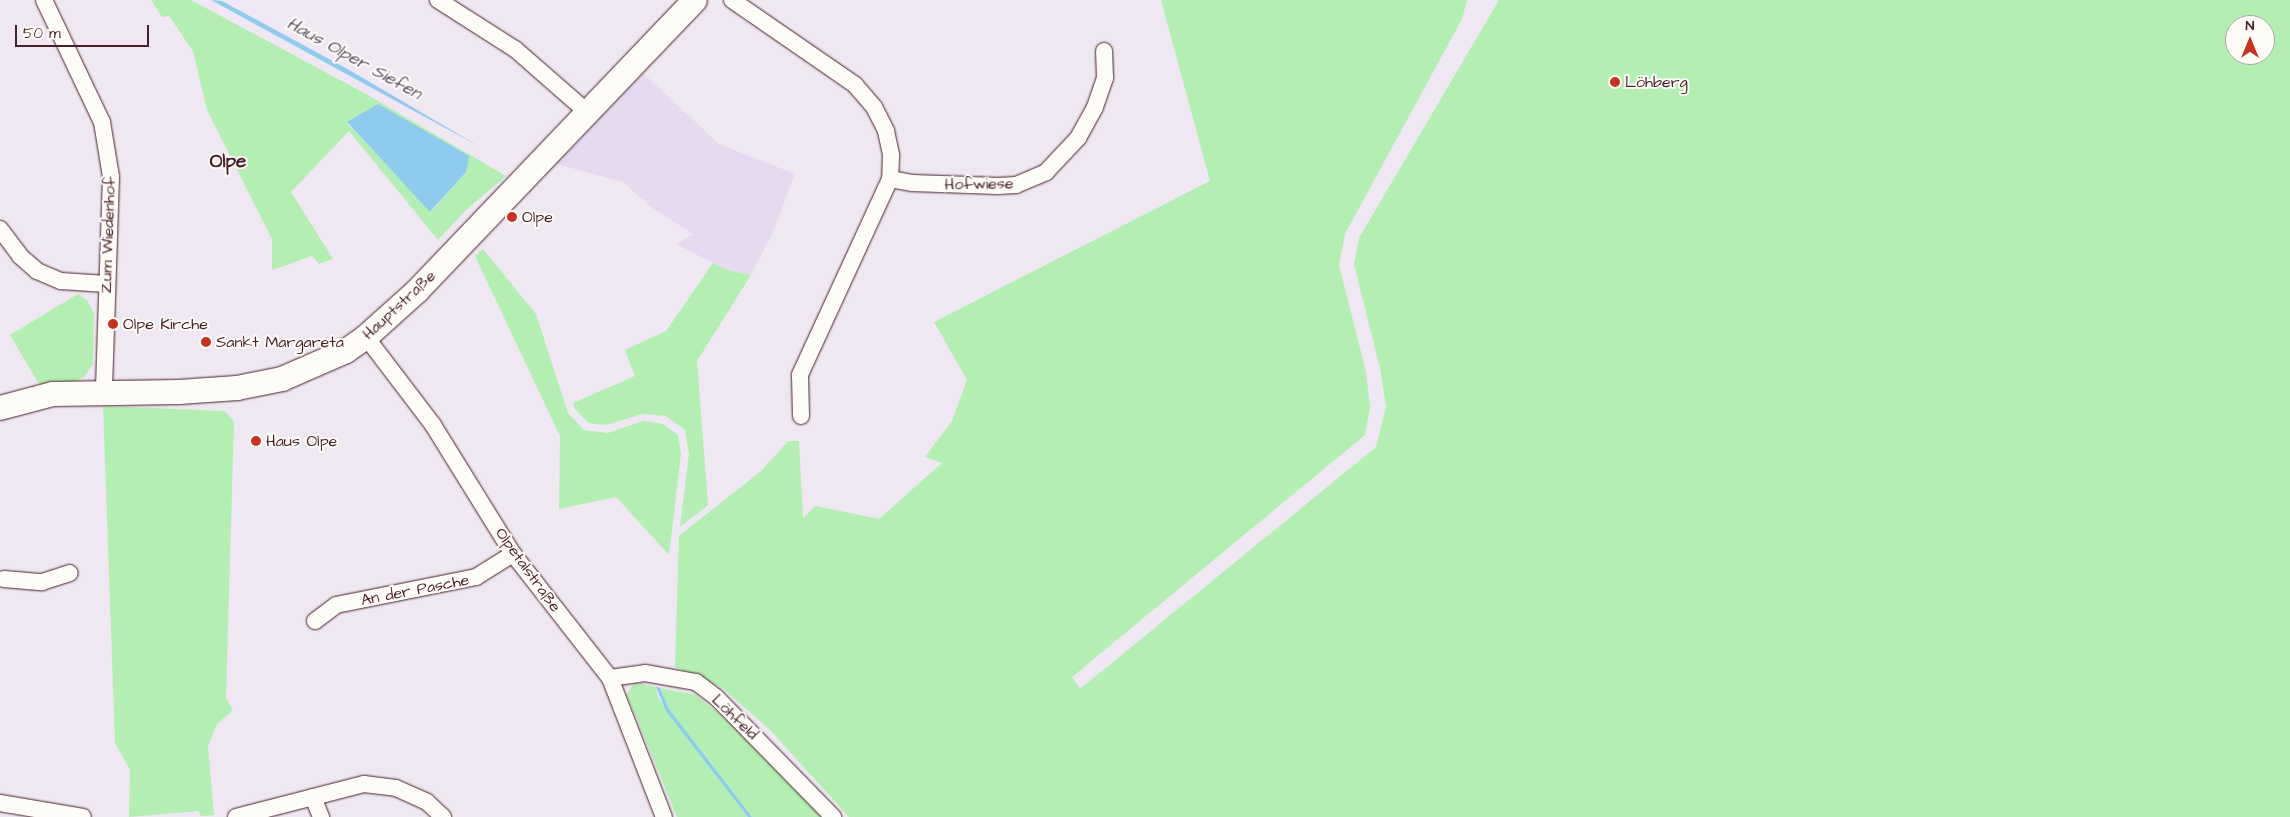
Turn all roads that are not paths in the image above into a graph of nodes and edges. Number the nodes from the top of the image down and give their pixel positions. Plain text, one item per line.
1 (44, 0) edge
2 (438, 0) edge
3 (695, 0) edge
4 (732, 0) edge
5 (1104, 51) dead end
6 (588, 112) junction
7 (890, 179) junction
8 (0, 229) edge
9 (106, 284) junction
10 (366, 337) junction
11 (104, 393) junction
12 (0, 408) edge
13 (802, 416) dead end
14 (513, 554) junction
15 (70, 574) dead end
16 (1, 582) edge
17 (315, 622) dead end
18 (610, 678) junction
19 (313, 796) junction
20 (0, 803) edge
21 (83, 817) edge
22 (236, 817) edge
23 (321, 817) edge
24 (443, 817) edge
25 (664, 817) edge
26 (833, 817) edge

1 - 9 street, Zum Wiedenhof
2 - 6 street
3 - 6 street, Hauptstraße
4 - 7 street
5 - 7 street, Hofwiese
6 - 10 street, Hauptstraße
7 - 13 street
8 - 9 street
9 - 11 street, Zum Wiedenhof
10 - 11 street, Hauptstraße
10 - 14 street, Olpetalstraße
11 - 12 street, Hauptstraße
14 - 17 street, An der Pasche
14 - 18 street, Olpetalstraße
15 - 16 street
18 - 25 street, Olpetalstraße
18 - 26 street, Löhfeld
19 - 22 street
19 - 23 street
19 - 24 street
20 - 21 street

